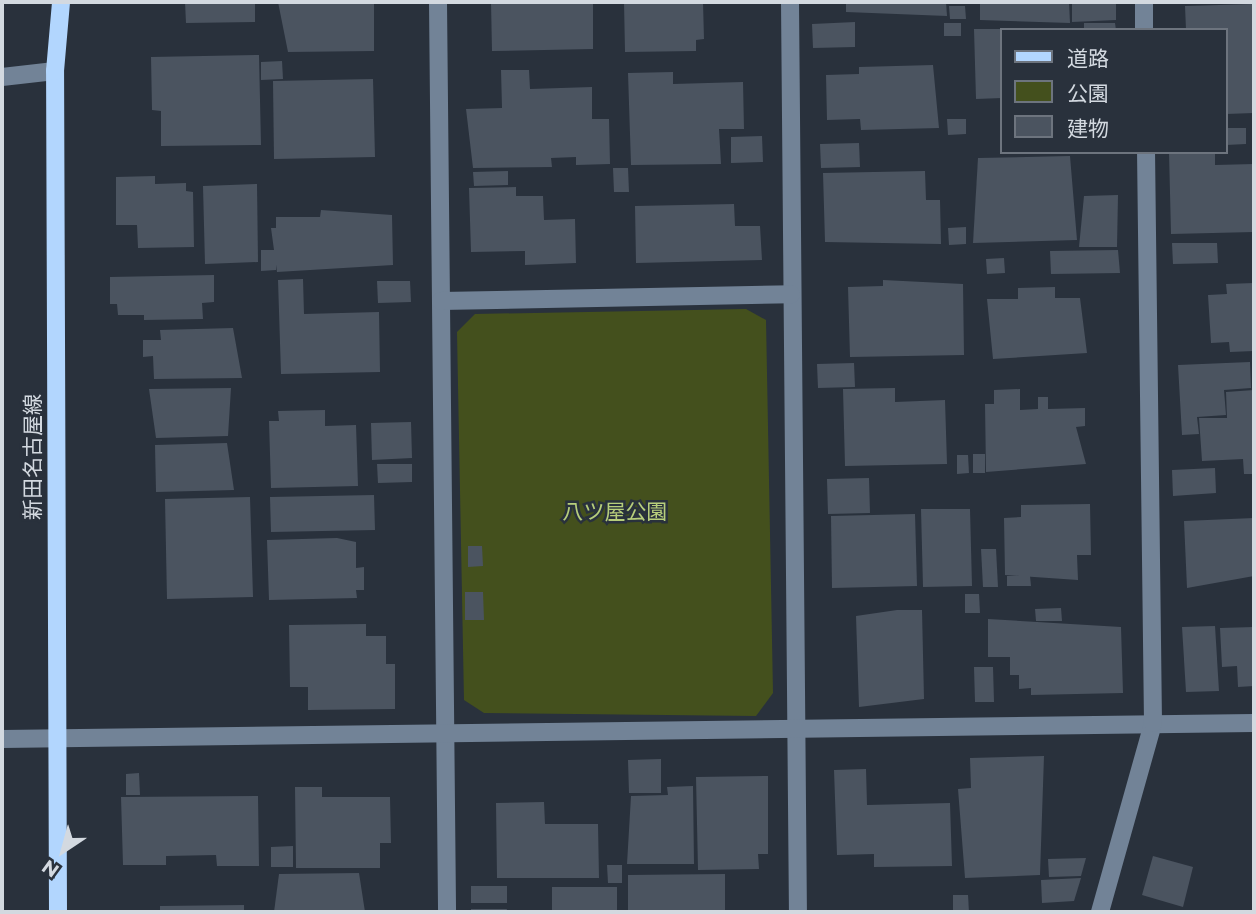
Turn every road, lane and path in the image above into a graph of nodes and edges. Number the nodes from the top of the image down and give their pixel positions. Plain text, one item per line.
1 (61, 2) edge
2 (438, 2) edge
3 (790, 2) edge
4 (1144, 2) edge
5 (1144, 28) edge
6 (55, 71) junction
7 (2, 76) edge
8 (1146, 154) edge
9 (791, 294) junction
10 (441, 301) junction
11 (1153, 723) junction
12 (1254, 723) edge
13 (795, 732) junction
14 (445, 736) junction
15 (56, 738) junction
16 (2, 739) edge
17 (58, 912) edge
18 (447, 912) edge
19 (798, 912) edge
20 (1100, 912) edge

1 - 6 main road, 新田名古屋線
2 - 10 street
3 - 9 street
4 - 5 street
6 - 7 street
6 - 15 main road, 新田名古屋線
8 - 11 street
9 - 10 street
9 - 13 street
10 - 14 street
11 - 12 street
11 - 13 street
11 - 20 street
13 - 14 street
13 - 19 street
14 - 15 street
14 - 18 street
15 - 16 street
15 - 17 main road, 新田名古屋線

